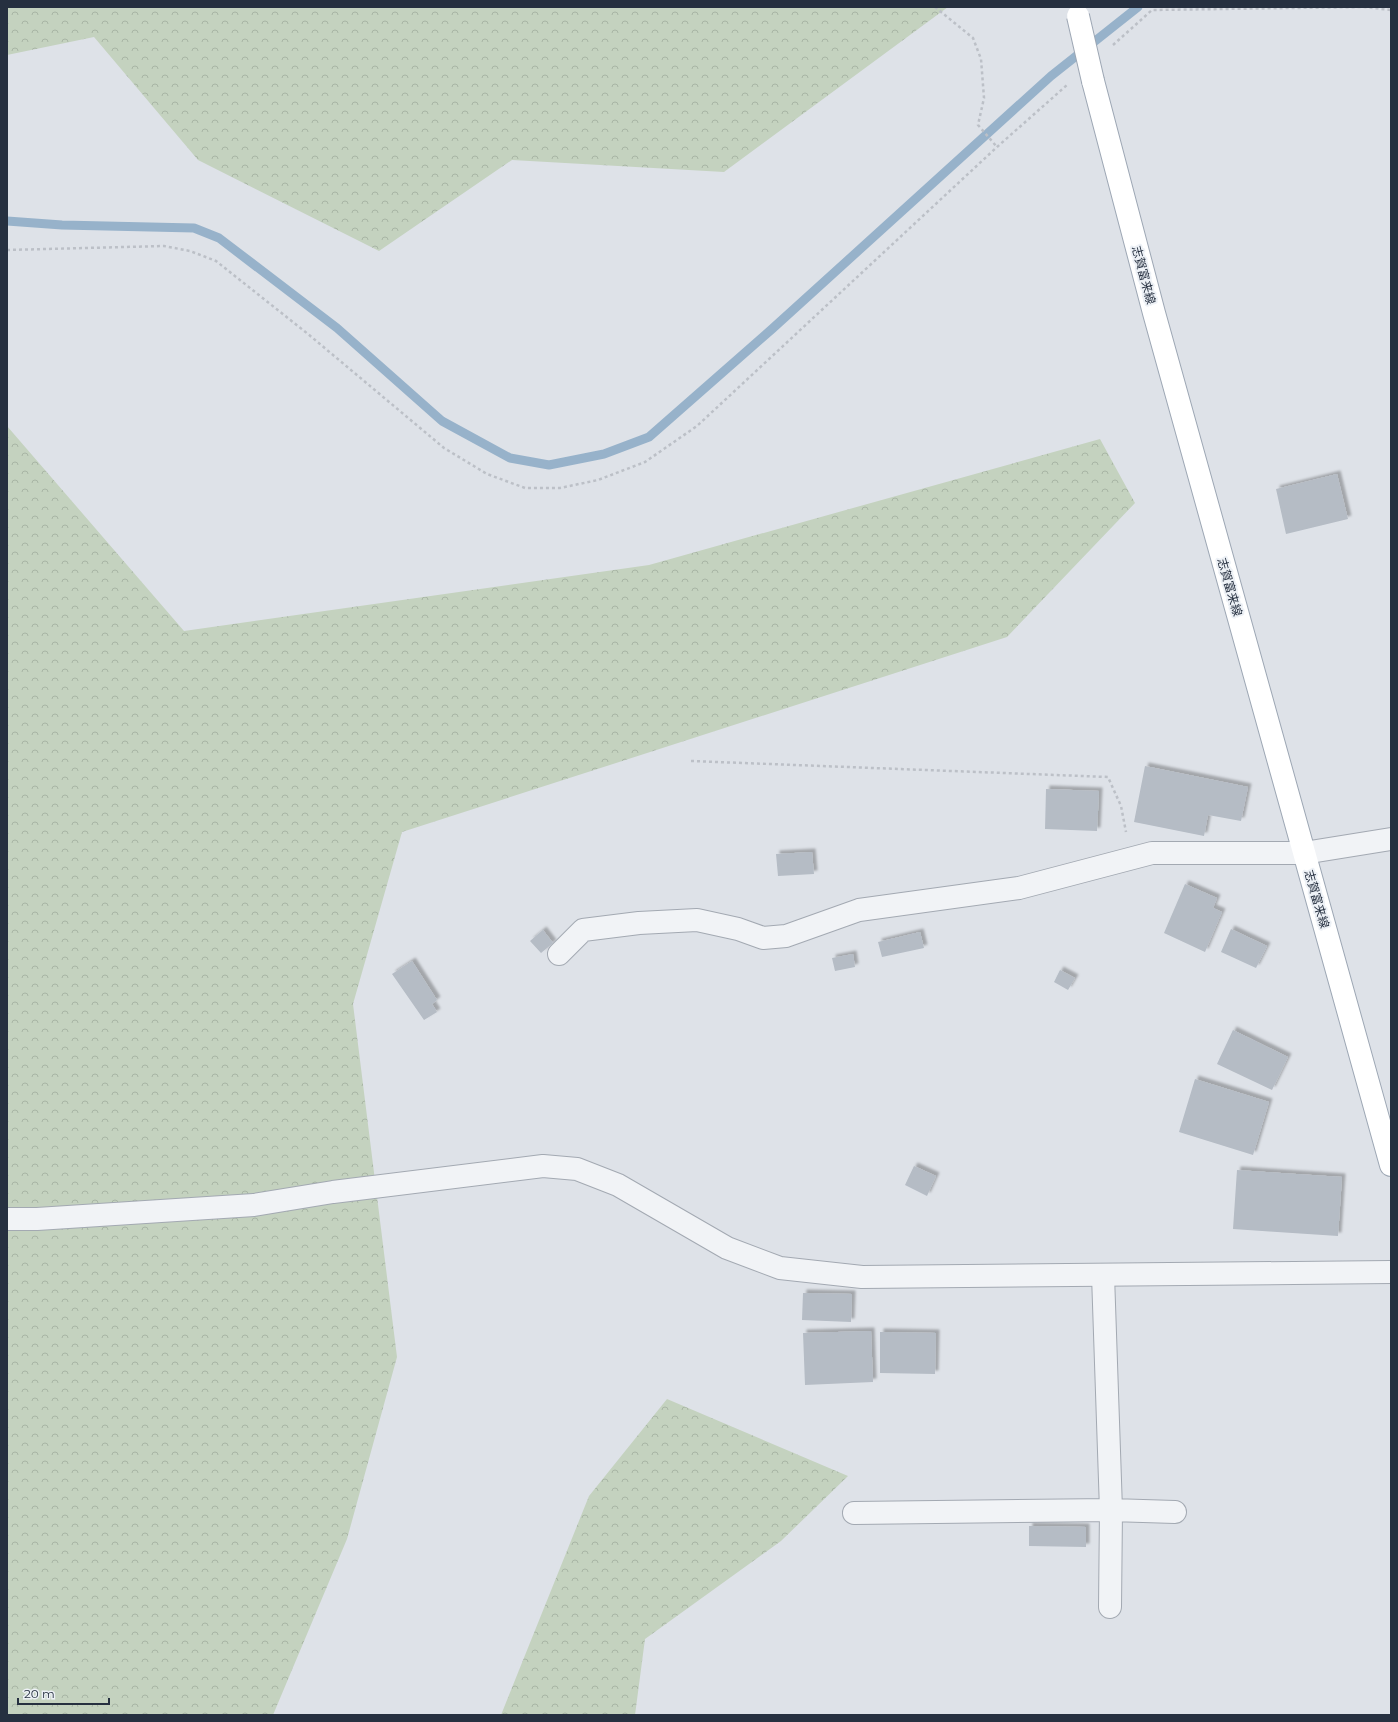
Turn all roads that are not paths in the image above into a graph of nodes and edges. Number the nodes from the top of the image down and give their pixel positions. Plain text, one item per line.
1 (1077, 11) edge
2 (1391, 839) edge
3 (1304, 853) junction
4 (559, 954) dead end
5 (1391, 1165) edge
6 (7, 1219) edge
7 (1391, 1272) edge
8 (1103, 1275) junction
9 (1111, 1510) junction
10 (1175, 1512) dead end
11 (854, 1514) dead end
12 (1110, 1607) dead end

1 - 3 main road, 志賀富来線, bridge
2 - 3 street
3 - 4 street
3 - 5 main road, 志賀富来線
6 - 8 street
7 - 8 street
8 - 9 street
9 - 10 street
9 - 11 street
9 - 12 street

